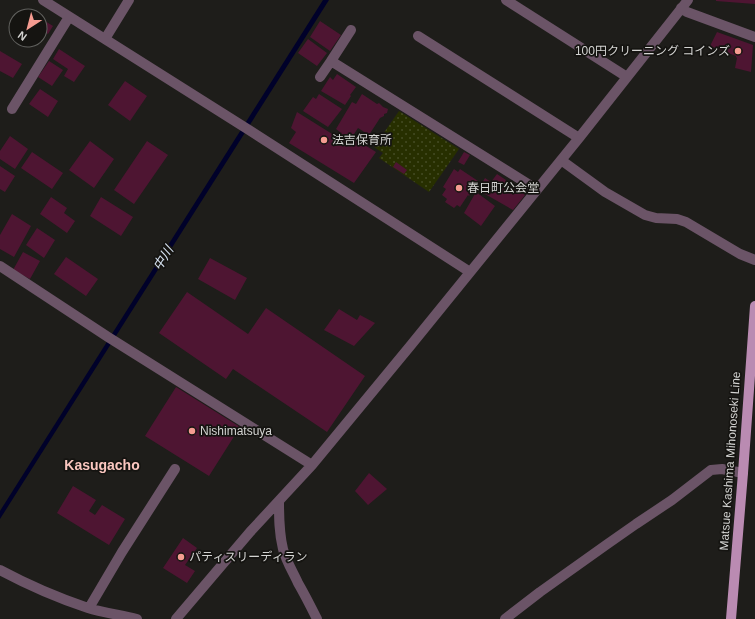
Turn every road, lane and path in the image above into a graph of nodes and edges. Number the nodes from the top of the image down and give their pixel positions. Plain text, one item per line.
1 (43, 0) edge
2 (129, 0) edge
3 (506, 0) edge
4 (688, 0) edge
5 (681, 8) junction
6 (70, 17) junction
7 (351, 30) dead end
8 (418, 36) dead end
9 (755, 37) edge
10 (105, 39) junction
11 (331, 61) junction
12 (320, 78) dead end
13 (627, 78) junction
14 (12, 109) dead end
15 (578, 138) junction
16 (561, 160) junction
17 (536, 189) junction
18 (755, 260) edge
19 (0, 266) edge
20 (470, 272) junction
21 (755, 307) edge
22 (312, 465) junction
23 (175, 469) dead end
24 (743, 473) junction
25 (279, 502) junction
26 (0, 570) edge
27 (89, 608) junction
28 (137, 619) edge
29 (176, 619) edge
30 (318, 619) edge
31 (506, 619) edge
32 (731, 619) edge

1 - 6 street
2 - 10 street
3 - 13 street
4 - 5 street
5 - 9 street
5 - 13 street
6 - 10 street
6 - 14 street
7 - 11 street
8 - 15 street
10 - 20 street
11 - 12 street
11 - 17 street
13 - 15 street
15 - 16 street
16 - 17 street
16 - 18 street
17 - 20 street
19 - 22 street
20 - 22 street
21 - 24 main road, Matsue Kashima Mihonoseki Line
22 - 25 street
23 - 27 street
24 - 31 street
24 - 32 main road, Matsue Kashima Mihonoseki Line
25 - 29 street
25 - 30 street
26 - 27 street
27 - 28 street

